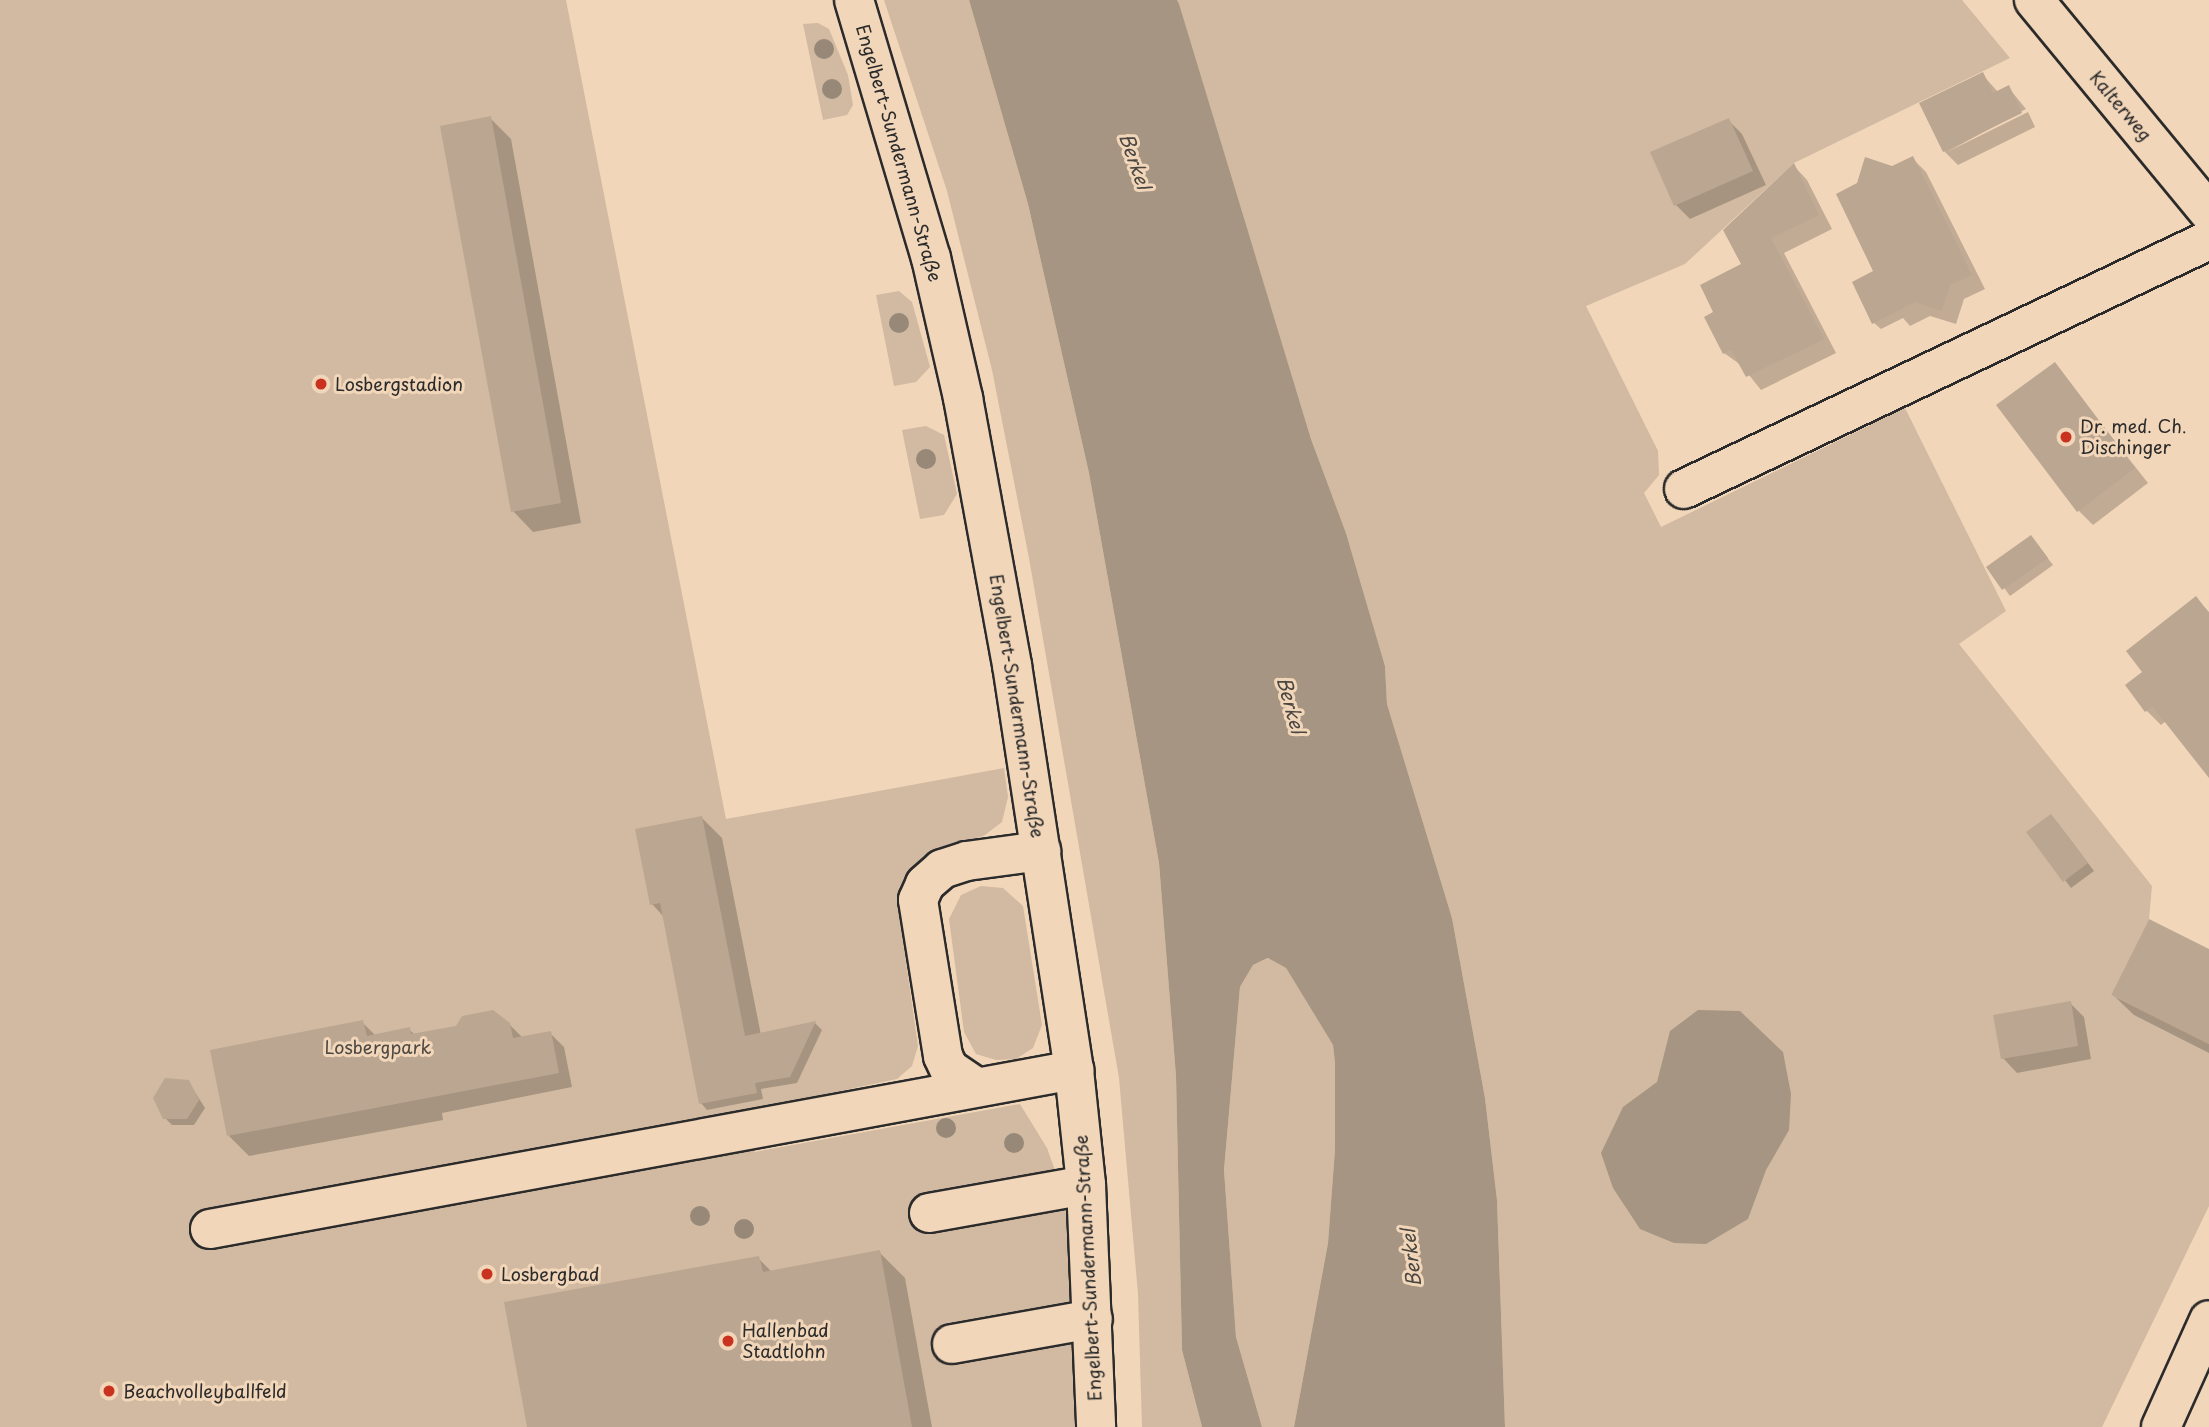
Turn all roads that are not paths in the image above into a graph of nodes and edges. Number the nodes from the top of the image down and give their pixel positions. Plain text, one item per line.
1 (854, 0) edge
2 (2034, 0) edge
3 (2209, 212) edge
4 (2209, 240) edge
5 (1684, 489) dead end
6 (1041, 851) junction
7 (1074, 1070) junction
8 (976, 1087) junction
9 (1086, 1185) junction
10 (929, 1213) dead end
11 (210, 1229) dead end
12 (1093, 1319) junction
13 (2209, 1320) edge
14 (952, 1344) dead end
15 (1096, 1427) edge
16 (2161, 1427) edge

1 - 6 street, Engelbert-Sundermann-Straße
2 - 3 street, Kalterweg
4 - 5 street
6 - 7 street, Engelbert-Sundermann-Straße
6 - 8 street
7 - 8 street
7 - 9 street, Engelbert-Sundermann-Straße
8 - 11 street
9 - 10 street
9 - 12 street, Engelbert-Sundermann-Straße
12 - 14 street
12 - 15 street, Engelbert-Sundermann-Straße
13 - 16 street

